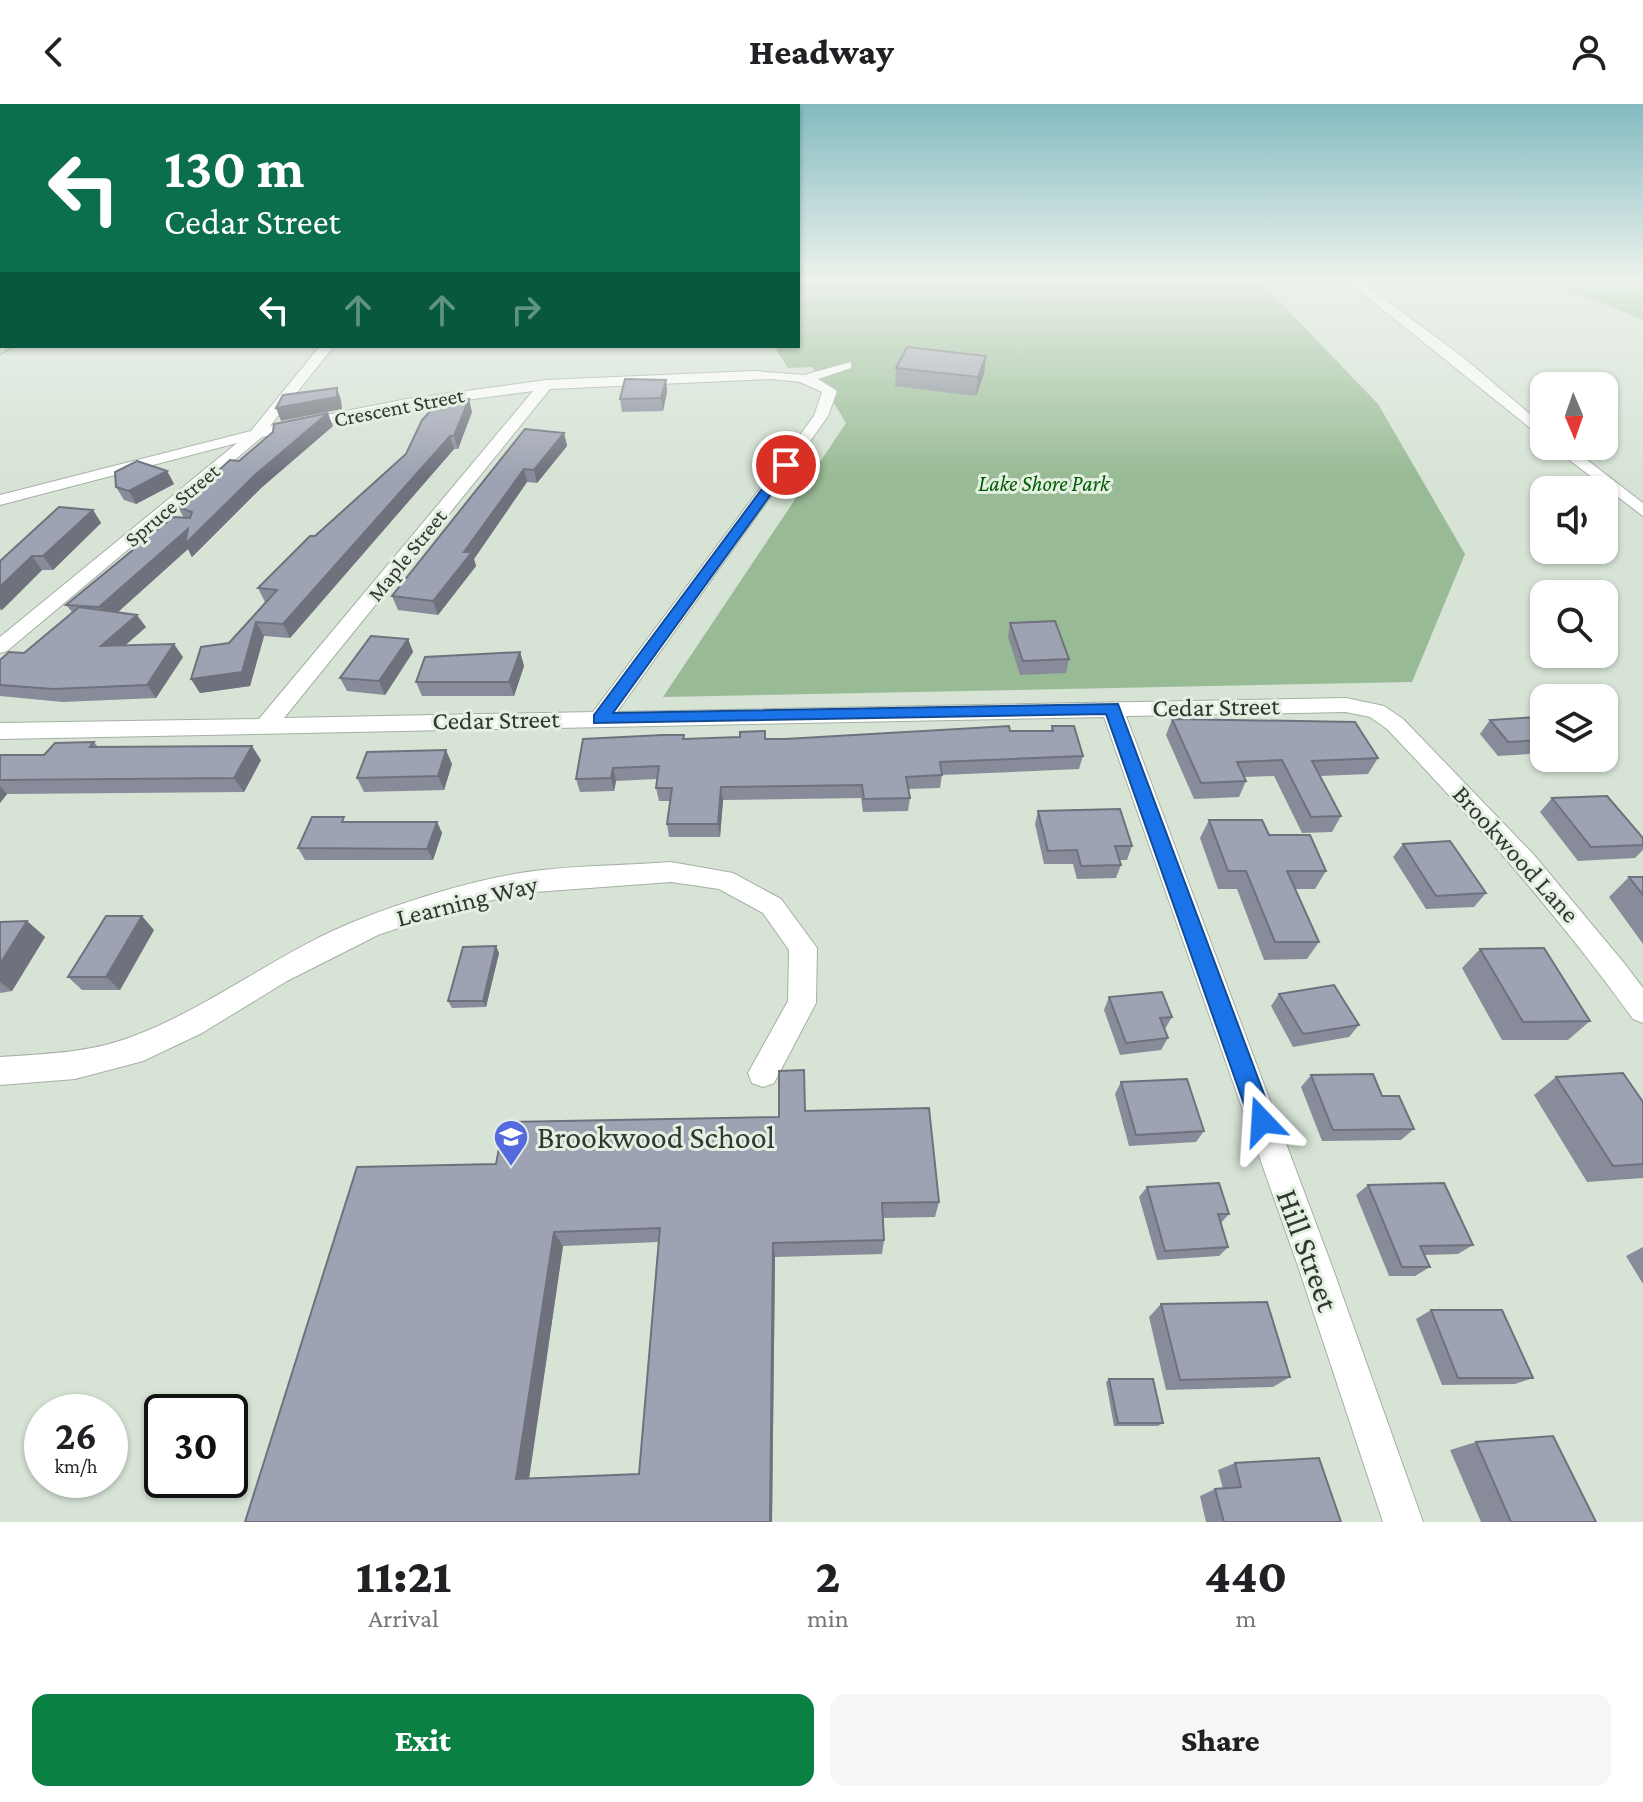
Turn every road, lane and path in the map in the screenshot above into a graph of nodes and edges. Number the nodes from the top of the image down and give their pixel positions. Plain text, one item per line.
1 (1435, 343) edge
2 (325, 348) edge
3 (846, 365) dead end
4 (806, 379) junction
5 (546, 384) junction
6 (1530, 422) edge
7 (254, 437) junction
8 (1577, 460) edge
9 (0, 500) edge
10 (1643, 511) edge
11 (0, 647) edge
12 (1112, 708) junction
13 (1376, 711) joint
14 (600, 719) junction
15 (266, 725) junction
16 (0, 731) edge
17 (1643, 1010) edge
18 (0, 1071) edge
19 (763, 1073) dead end
20 (1403, 1522) edge

1 - 6 street
2 - 7 street, Spruce Street
3 - 4 street, Crescent Street
4 - 5 street, Crescent Street
4 - 14 street
5 - 7 street, Crescent Street
5 - 15 street, Maple Street
7 - 9 street, Crescent Street
7 - 11 street, Spruce Street
8 - 10 street
12 - 13 street, Cedar Street
12 - 14 street, Cedar Street
12 - 20 street, Hill Street
13 - 17 street, Brookwood Lane
14 - 15 street, Cedar Street
15 - 16 street, Cedar Street
18 - 19 street, Learning Way

